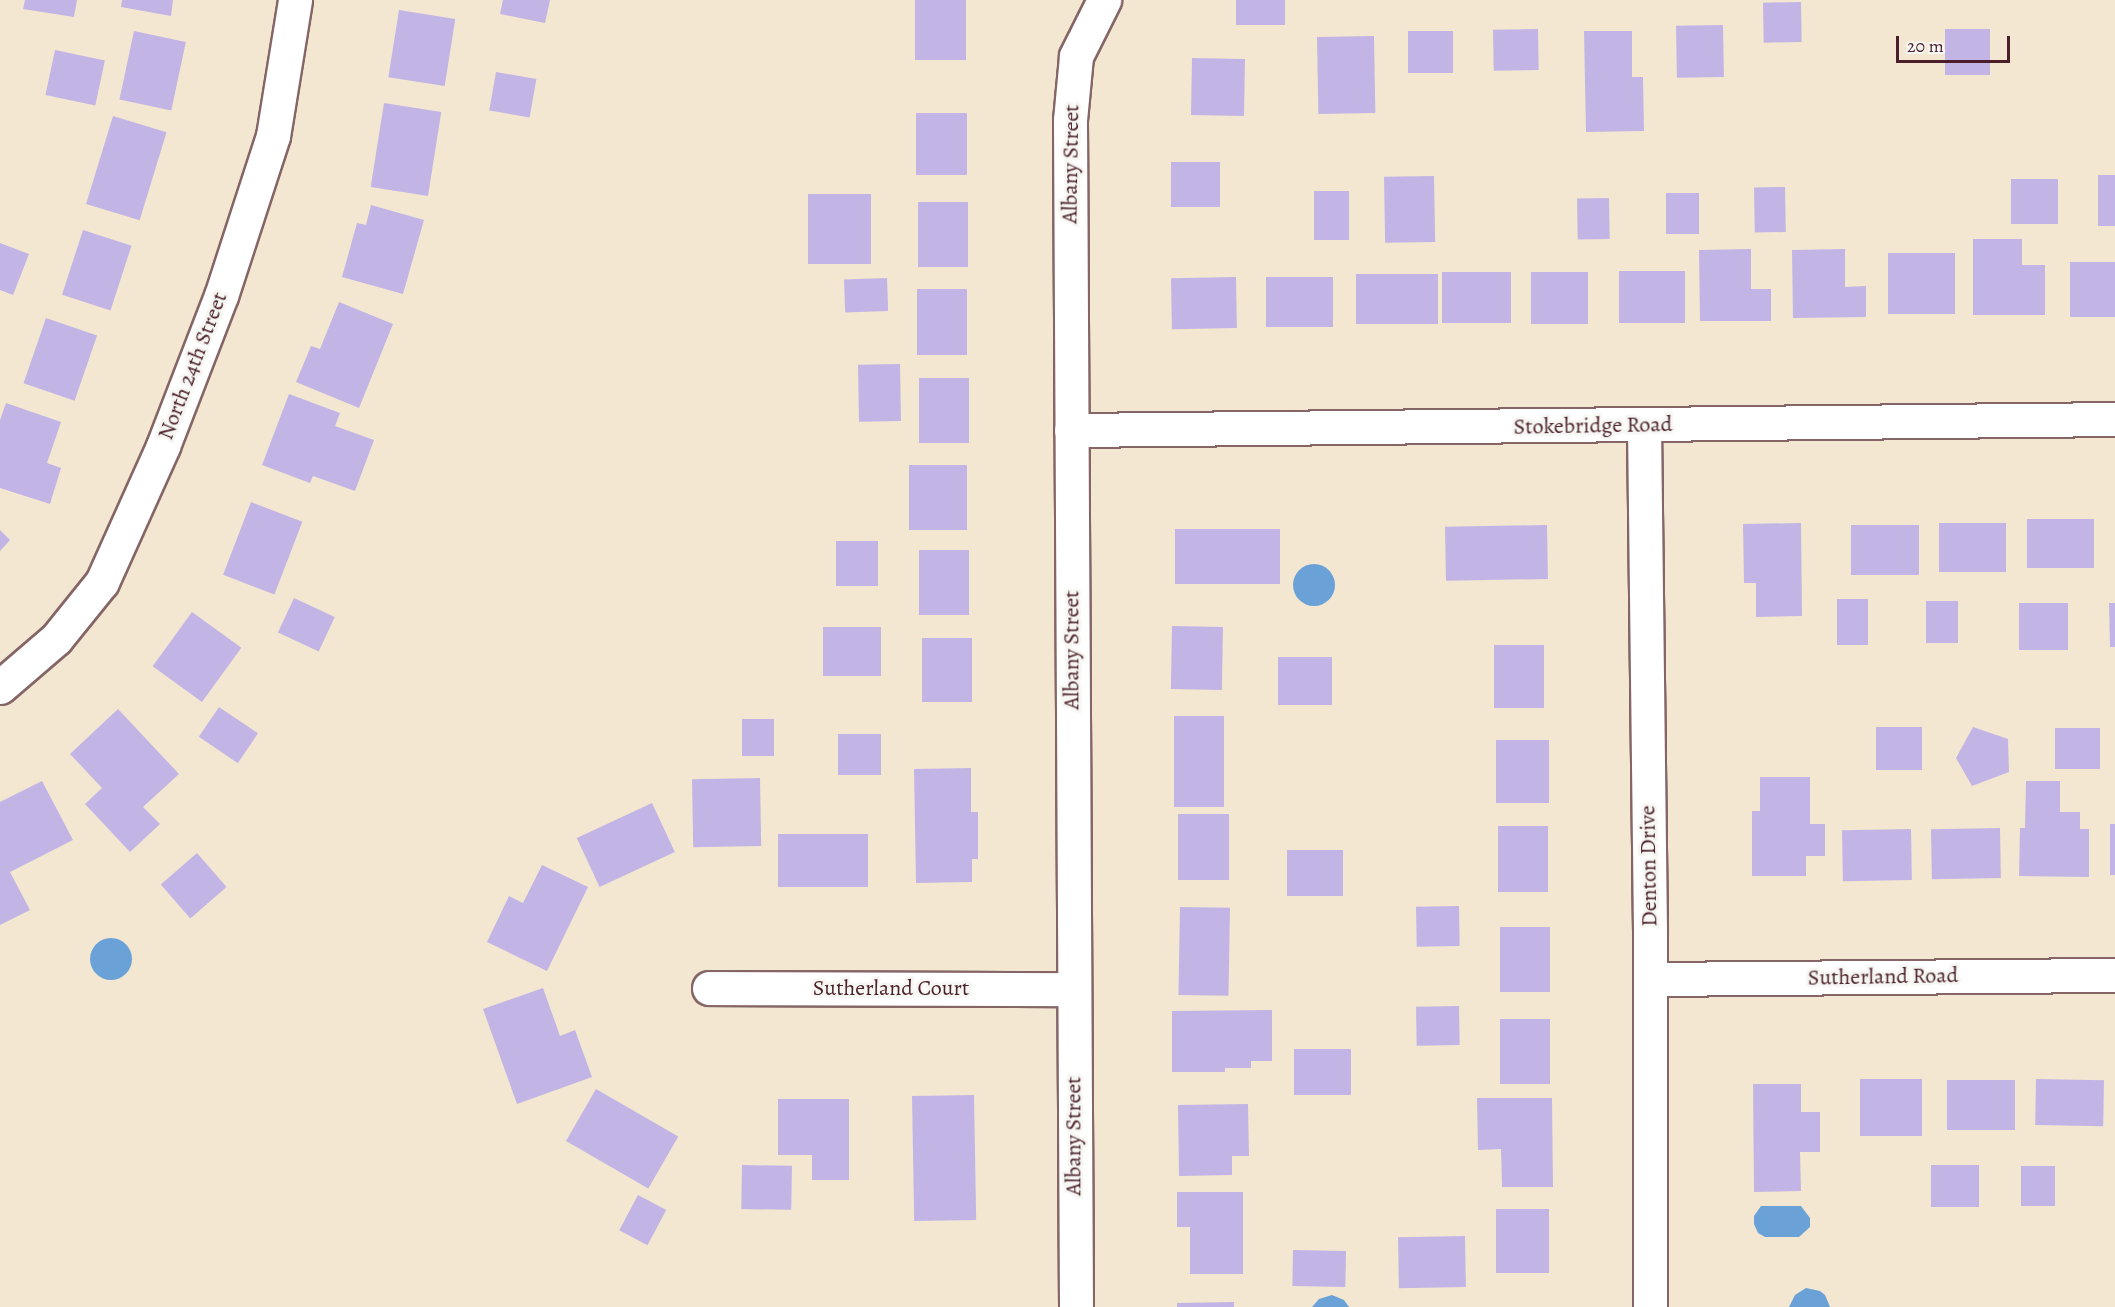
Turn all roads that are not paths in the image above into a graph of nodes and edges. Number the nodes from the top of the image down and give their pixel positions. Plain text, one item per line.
1 (295, 0) edge
2 (1104, 0) edge
3 (2115, 419) edge
4 (1644, 425) junction
5 (1071, 430) junction
6 (0, 687) edge
7 (2115, 975) edge
8 (1650, 979) junction
9 (709, 988) dead end
10 (1074, 989) junction
11 (1076, 1307) edge
12 (1650, 1307) edge

1 - 6 street, North 24th Street
2 - 5 street, Albany Street
3 - 4 street, Stokebridge Road
4 - 5 street, Stokebridge Road
4 - 8 street, Denton Drive
5 - 10 street, Albany Street
7 - 8 street, Sutherland Road
8 - 12 street, Denton Drive
9 - 10 street, Sutherland Court
10 - 11 street, Albany Street

